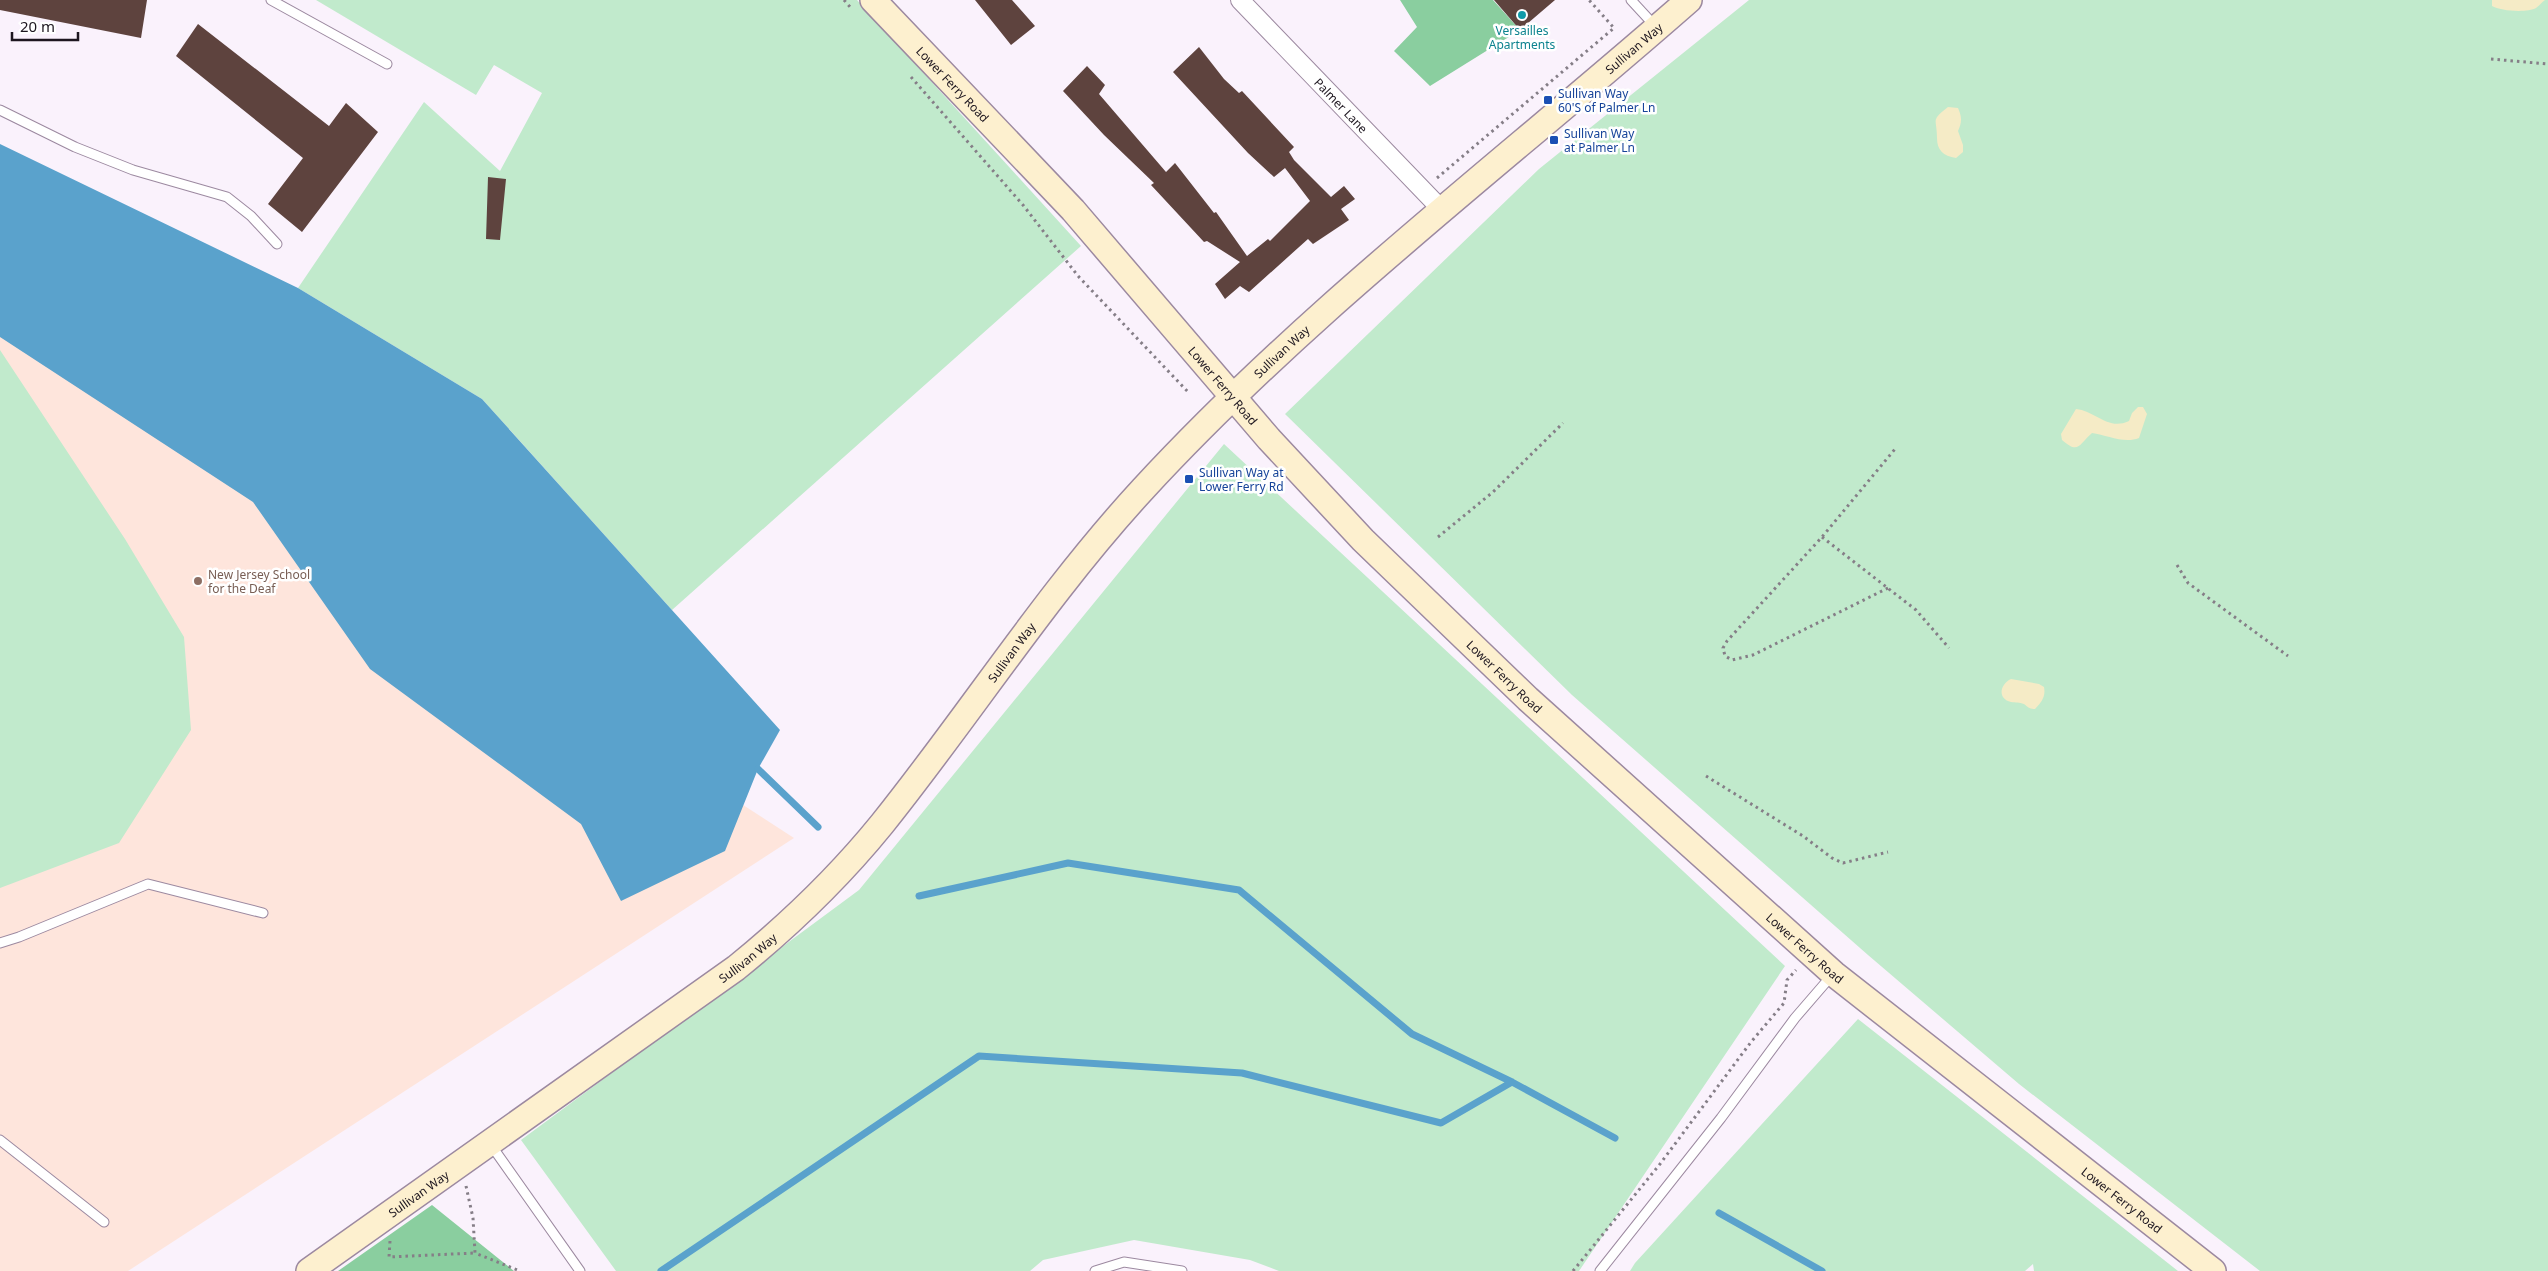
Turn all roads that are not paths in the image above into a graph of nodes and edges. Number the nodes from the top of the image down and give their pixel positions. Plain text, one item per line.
1 (271, 0) edge
2 (1240, 0) edge
3 (1631, 0) edge
4 (1689, 0) edge
5 (865, 7) edge
6 (1657, 28) junction
7 (387, 64) dead end
8 (0, 110) edge
9 (1443, 211) junction
10 (277, 244) dead end
11 (1232, 397) junction
12 (264, 913) dead end
13 (0, 943) edge
14 (1834, 974) junction
15 (0, 1140) edge
16 (490, 1142) junction
17 (104, 1222) dead end
18 (308, 1271) edge
19 (580, 1271) edge
20 (1095, 1271) edge
21 (1182, 1271) edge
22 (1600, 1271) edge
23 (2214, 1271) edge

1 - 7 lane
2 - 9 street, Palmer Lane
3 - 6 lane
4 - 6 main road, Sullivan Way
5 - 11 main road, Lower Ferry Road
6 - 9 main road, Sullivan Way
8 - 10 lane
9 - 11 main road, Sullivan Way
11 - 14 main road, Lower Ferry Road
11 - 16 main road, Sullivan Way
12 - 13 lane
14 - 22 lane
14 - 23 main road, Lower Ferry Road
15 - 17 lane
16 - 18 main road, Sullivan Way
16 - 19 lane
20 - 21 lane

